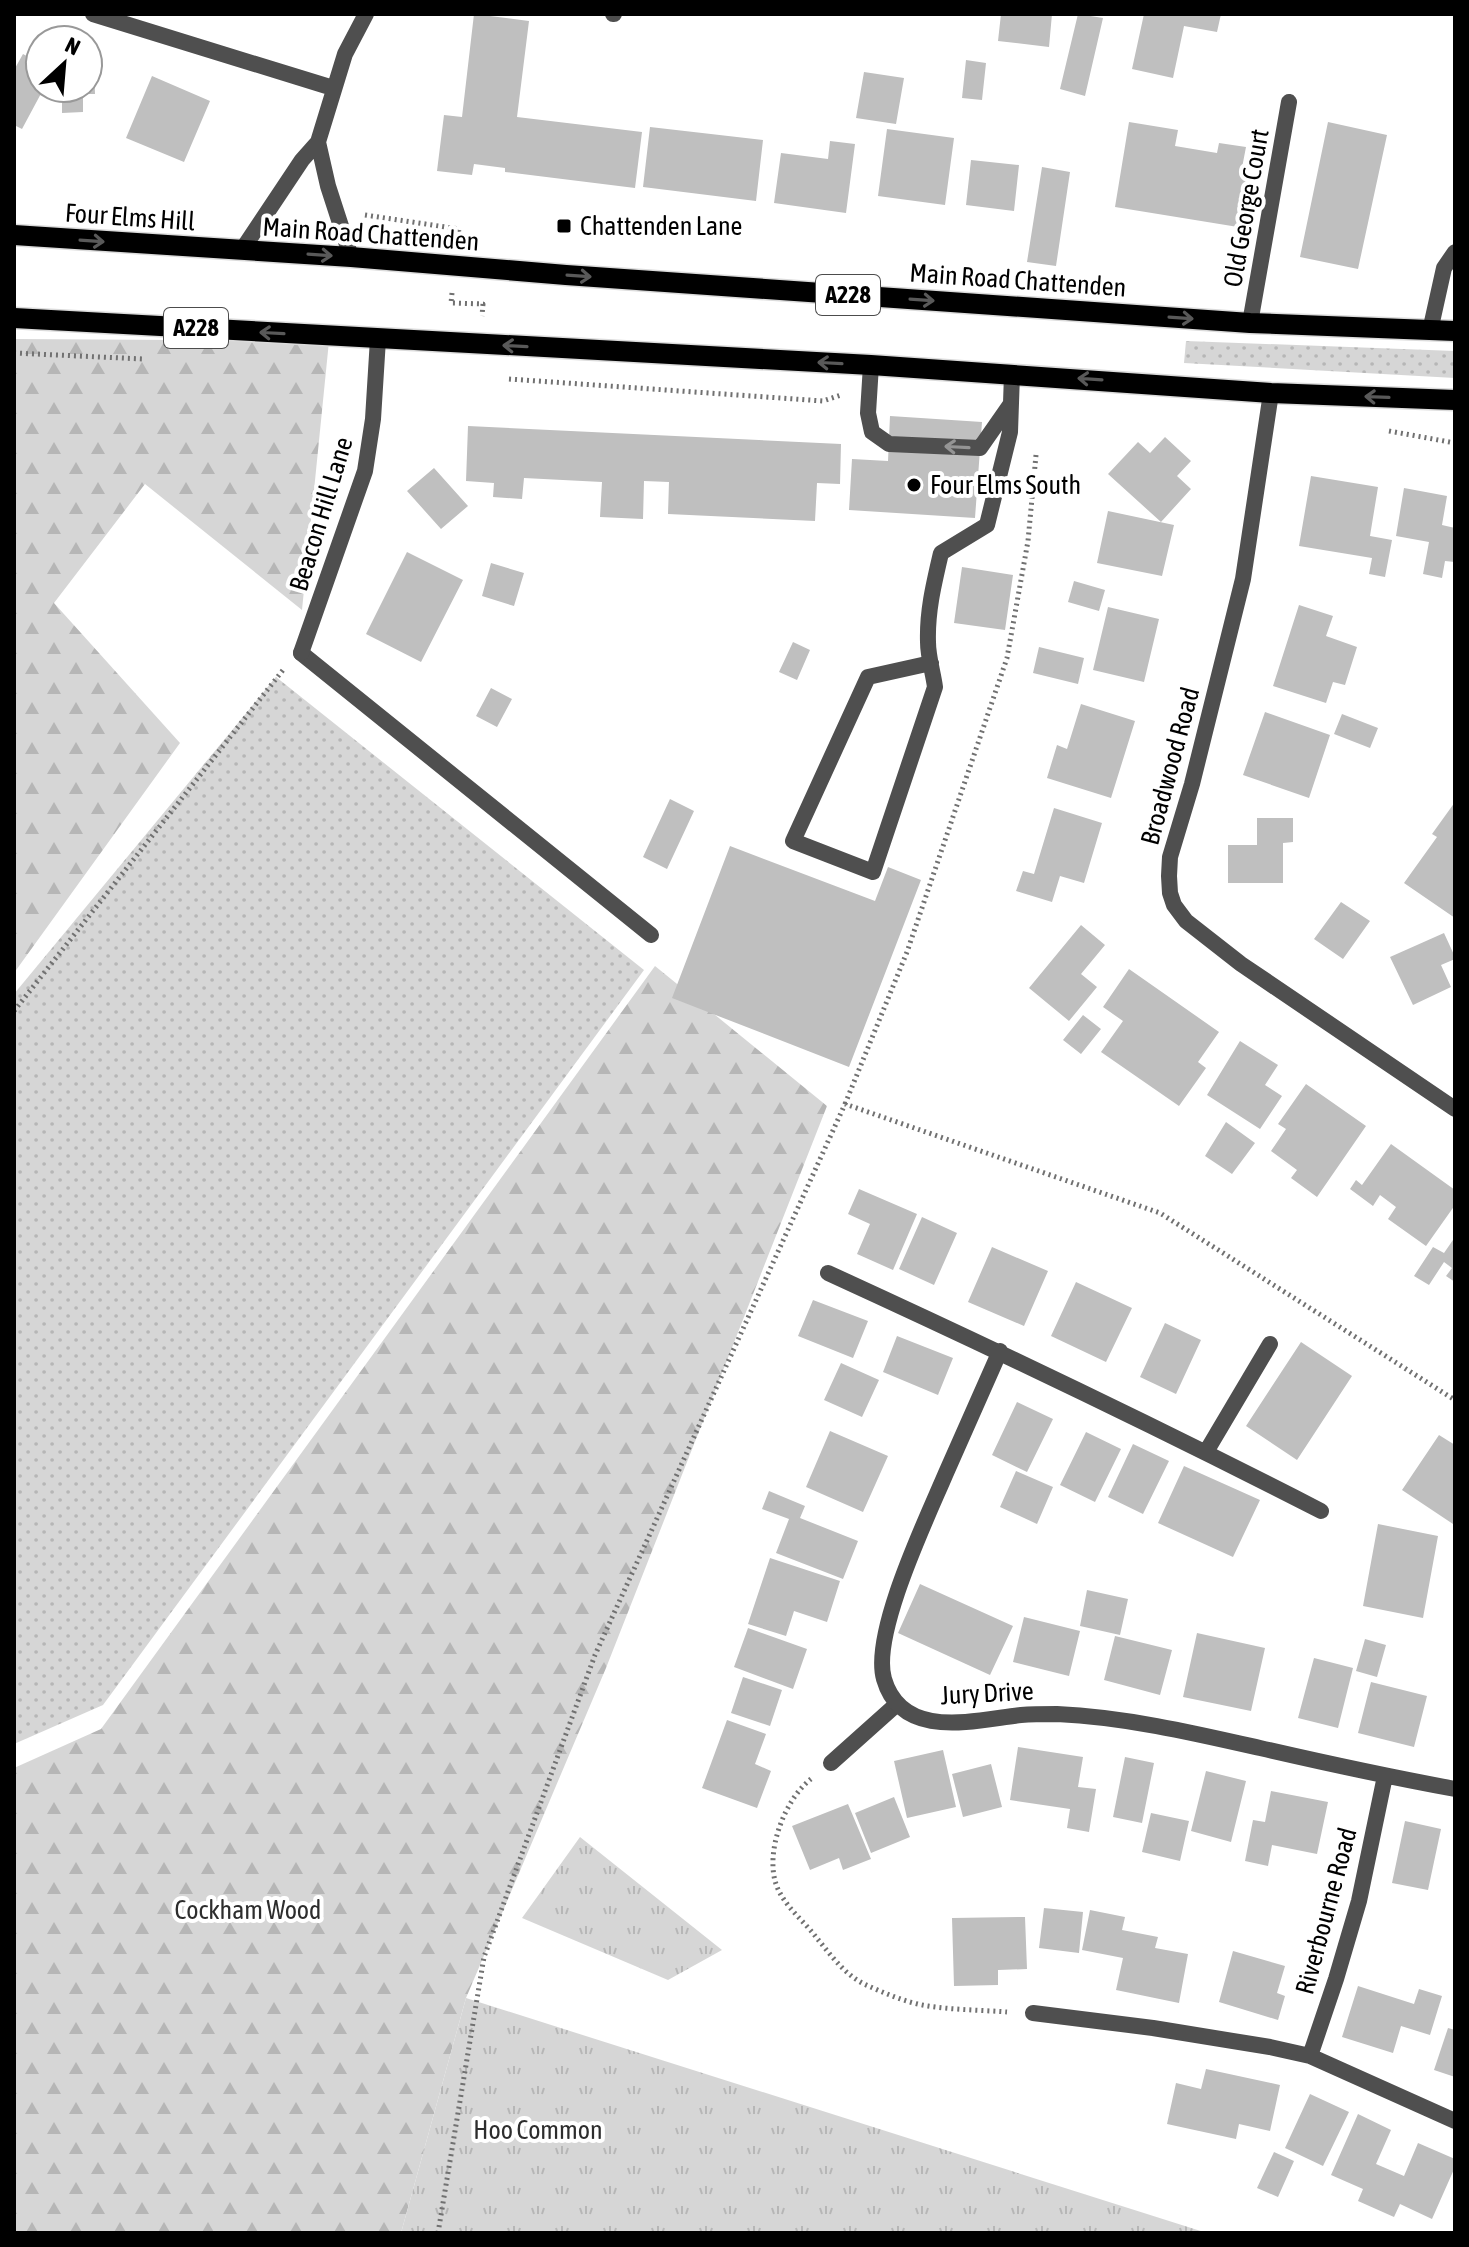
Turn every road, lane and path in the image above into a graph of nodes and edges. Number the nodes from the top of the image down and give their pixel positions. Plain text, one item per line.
1 (93, 14) edge
2 (366, 14) edge
3 (333, 88) junction
4 (1289, 102) dead end
5 (318, 142) junction
6 (362, 214) dead end
7 (14, 235) edge
8 (242, 250) junction
9 (1455, 252) edge
10 (351, 257) junction
11 (455, 265) junction
12 (14, 318) edge
13 (1250, 323) junction
14 (1430, 331) junction
15 (1455, 331) edge
16 (378, 339) junction
17 (478, 344) junction
18 (871, 365) junction
19 (1012, 374) junction
20 (1271, 393) junction
21 (1455, 400) edge
22 (1011, 403) junction
23 (1037, 452) dead end
24 (301, 653) junction
25 (931, 663) junction
26 (651, 935) dead end
27 (14, 1011) edge
28 (845, 1104) junction
29 (1455, 1108) edge
30 (828, 1273) dead end
31 (1270, 1344) dead end
32 (1000, 1351) junction
33 (1455, 1400) edge
34 (1206, 1452) junction
35 (1321, 1511) dead end
36 (897, 1704) junction
37 (831, 1763) joint
38 (1385, 1776) junction
39 (1455, 1789) edge
40 (1033, 2013) joint
41 (1310, 2056) junction
42 (1455, 2121) edge
43 (438, 2233) edge

1 - 3 street
2 - 3 street
3 - 5 street
4 - 13 street, Old George Court
5 - 8 street
5 - 10 street
6 - 11 path
7 -> 8 main road, Four Elms Hill / A228
8 -> 10 main road, Main Road Chattenden / A228
9 - 14 street
10 - 11 main road, Main Road Chattenden / A228
11 -> 13 main road, Main Road Chattenden / A228
11 - 17 path
16 -> 12 main road, A228
13 - 14 main road, Main Road Chattenden / A228
14 - 15 main road, Main Road Chattenden / A228
16 - 17 main road, A228
16 - 24 street, Beacon Hill Lane
18 -> 17 main road, A228
18 - 19 main road, A228
22 -> 18 street
20 -> 19 main road, A228
19 - 22 street
21 -> 20 main road, A228
20 - 29 street, Broadwood Road
22 - 25 street
23 - 28 path
24 - 26 street
24 - 27 path
25 - 25 street
28 - 33 path
28 - 43 path
30 - 32 street
31 - 34 street
32 - 34 street
32 - 36 street
34 - 35 street
36 - 37 street
36 - 38 street, Jury Drive
37 - 40 path
38 - 39 street, Jury Drive
38 - 41 street, Riverbourne Road
40 - 41 street
41 - 42 street

